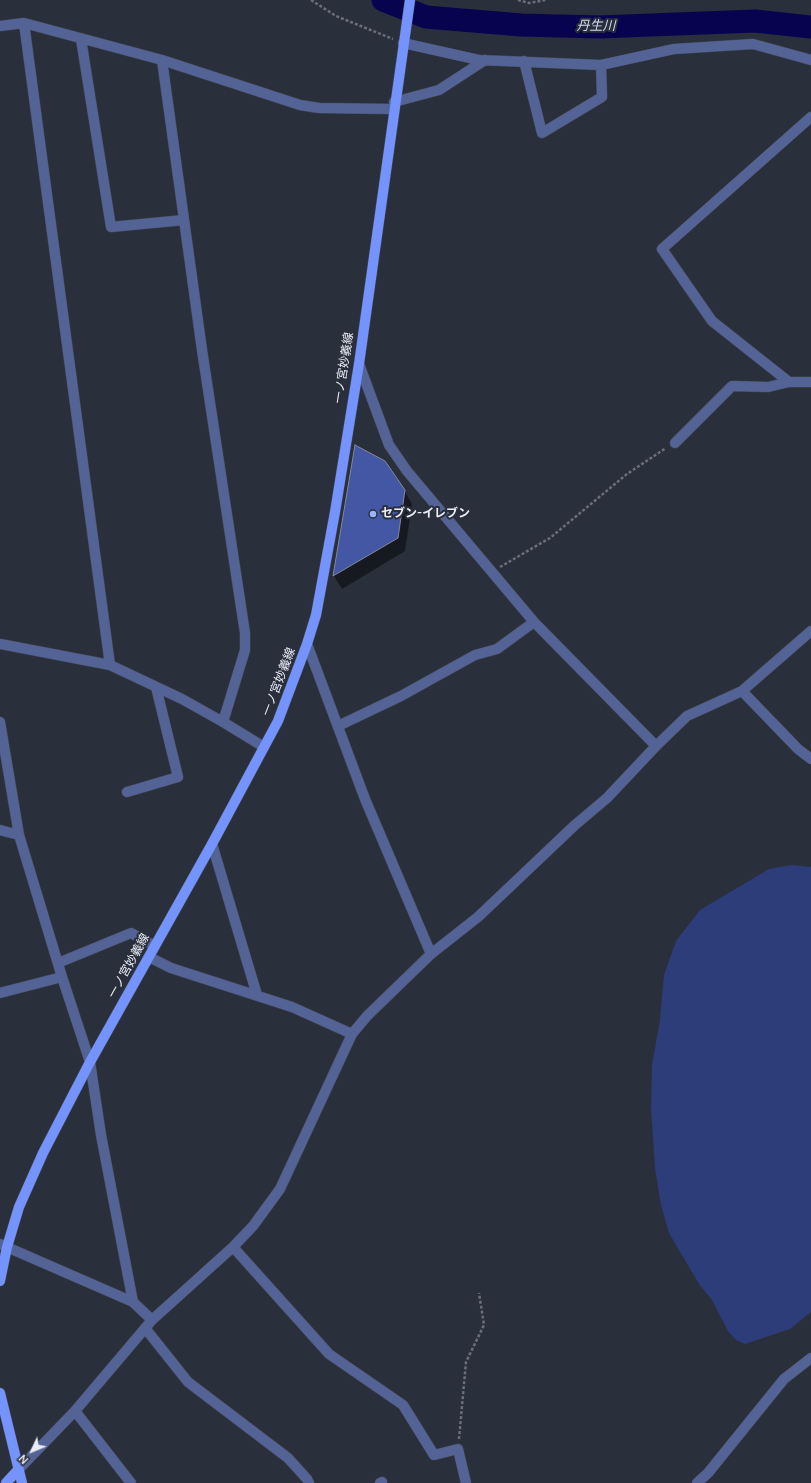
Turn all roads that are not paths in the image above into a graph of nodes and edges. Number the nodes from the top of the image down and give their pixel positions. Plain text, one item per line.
1 (410, 0) edge
2 (24, 23) junction
3 (0, 26) edge
4 (404, 38) junction
5 (81, 39) junction
6 (162, 60) junction
7 (485, 60) junction
8 (811, 60) edge
9 (524, 61) junction
10 (601, 65) junction
11 (394, 105) junction
12 (811, 117) edge
13 (184, 220) junction
14 (359, 364) junction
15 (789, 382) junction
16 (811, 382) edge
17 (675, 443) road end
18 (534, 622) junction
19 (811, 631) edge
20 (0, 644) edge
21 (307, 644) junction
22 (110, 665) junction
23 (156, 687) junction
24 (742, 691) junction
25 (0, 722) edge
26 (223, 722) junction
27 (338, 726) junction
28 (656, 746) junction
29 (264, 747) junction
30 (811, 759) edge
31 (127, 792) dead end
32 (0, 830) edge
33 (19, 835) junction
34 (212, 844) junction
35 (155, 946) junction
36 (431, 954) junction
37 (149, 957) junction
38 (58, 963) junction
39 (62, 977) junction
40 (0, 993) edge
41 (257, 995) junction
42 (352, 1034) junction
43 (90, 1062) junction
44 (4, 1245) edge
45 (233, 1247) junction
46 (0, 1281) edge
47 (133, 1302) junction
48 (148, 1324) junction
49 (811, 1358) edge
50 (0, 1393) edge
51 (75, 1411) junction
52 (18, 1470) junction
53 (6, 1483) edge
54 (22, 1483) edge
55 (131, 1483) edge
56 (309, 1483) edge
57 (466, 1483) edge
58 (697, 1483) edge

1 - 4 main road, 一ノ宮妙義線
2 - 3 street
2 - 5 street
2 - 22 street
4 - 7 street
4 - 11 main road, 一ノ宮妙義線
5 - 6 street
5 - 13 street
6 - 11 street
6 - 13 street
7 - 9 street
7 - 11 street
8 - 10 street
9 - 10 street
9 - 10 street
11 - 14 main road, 一ノ宮妙義線
12 - 15 street
13 - 26 street
14 - 18 street
14 - 21 main road, 一ノ宮妙義線
15 - 16 street
15 - 17 street
18 - 27 street
18 - 28 street
19 - 24 street
20 - 22 street
21 - 27 street
21 - 29 main road, 一ノ宮妙義線
22 - 23 street
23 - 26 street
23 - 31 street
24 - 28 street
24 - 30 street
25 - 33 street
26 - 29 street
27 - 36 street
28 - 36 street
29 - 34 main road, 一ノ宮妙義線
32 - 33 street
33 - 38 street
34 - 35 main road, 一ノ宮妙義線
34 - 41 street
35 - 37 main road, 一ノ宮妙義線
35 - 38 street
36 - 42 street
37 - 41 street
37 - 43 main road, 一ノ宮妙義線
38 - 39 street
39 - 40 street
39 - 43 street
41 - 42 street
42 - 45 street
43 - 44 main road, 一ノ宮妙義線
43 - 47 street
44 - 46 main road, 一ノ宮妙義線
44 - 47 street
45 - 48 street
45 - 57 street
47 - 48 street
48 - 51 street
48 - 56 street
49 - 58 street
50 - 52 main road
51 - 52 street
51 - 55 street
52 - 53 main road
52 - 54 main road

